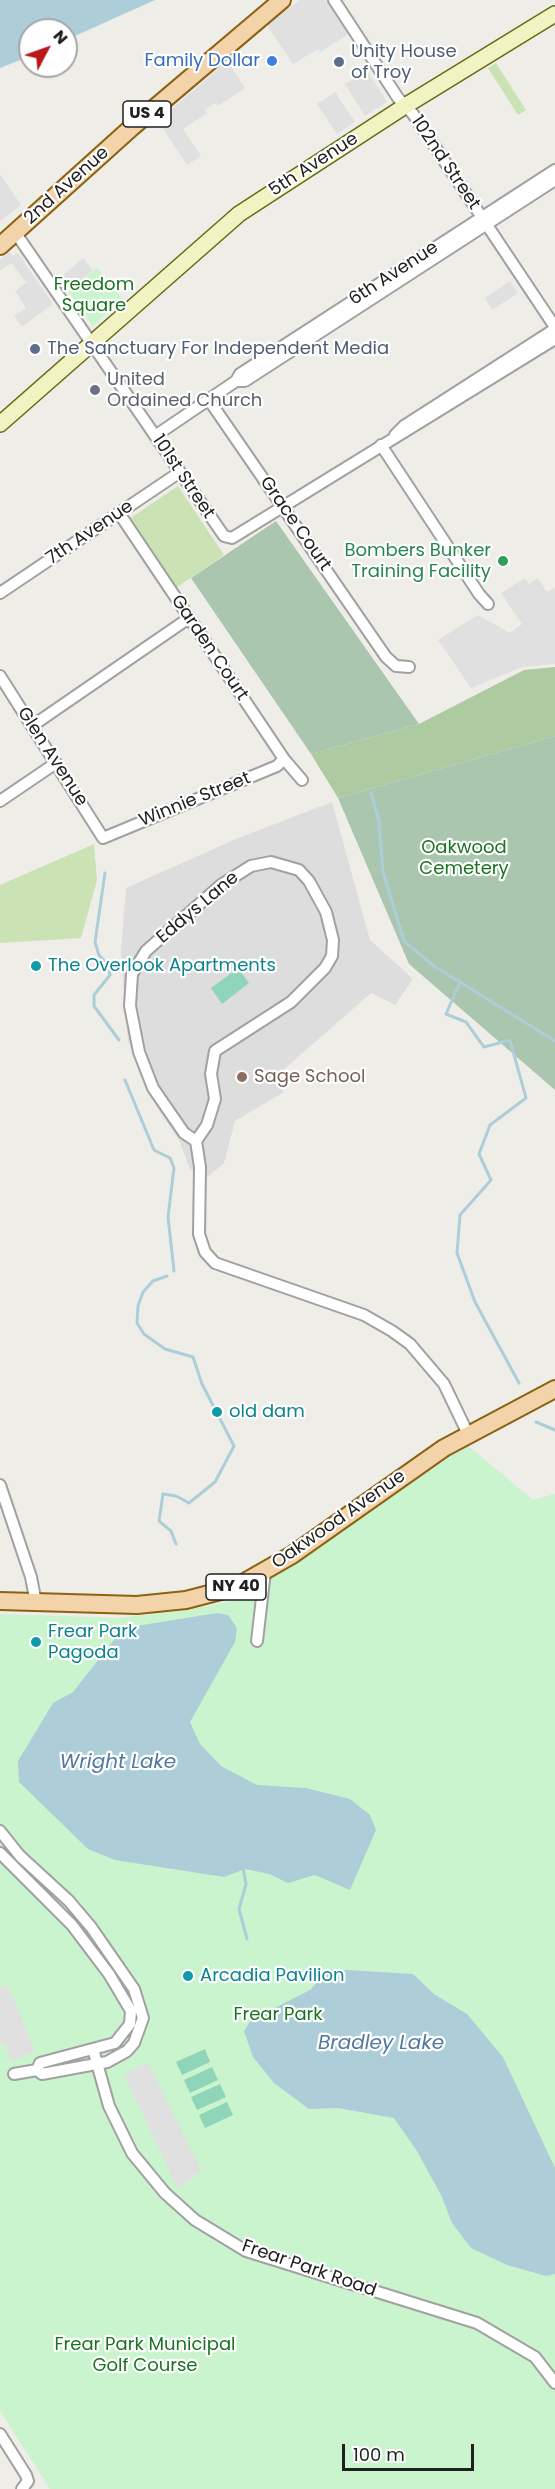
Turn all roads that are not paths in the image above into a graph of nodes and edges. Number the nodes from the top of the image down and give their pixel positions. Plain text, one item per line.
1 (282, 0) edge
2 (334, 0) edge
3 (555, 14) edge
4 (405, 106) junction
5 (555, 170) edge
6 (555, 180) edge
7 (485, 220) junction
8 (15, 232) junction
9 (0, 246) edge
10 (555, 328) edge
11 (555, 339) edge
12 (92, 343) junction
13 (209, 400) junction
14 (0, 424) edge
15 (155, 436) junction
16 (393, 438) junction
17 (381, 445) junction
18 (180, 472) junction
19 (282, 506) junction
20 (119, 513) junction
21 (0, 593) edge
22 (488, 604) dead end
23 (189, 618) junction
24 (409, 667) dead end
25 (0, 676) edge
26 (32, 726) junction
27 (284, 759) junction
28 (56, 763) junction
29 (302, 780) dead end
30 (0, 801) edge
31 (103, 837) joint
32 (196, 1141) junction
33 (555, 1389) edge
34 (468, 1434) junction
35 (0, 1485) edge
36 (265, 1572) junction
37 (0, 1601) edge
38 (36, 1603) junction
39 (257, 1641) dead end
40 (0, 1831) edge
41 (0, 1853) edge
42 (93, 2049) junction
43 (97, 2064) junction
44 (37, 2070) junction
45 (14, 2074) dead end
46 (555, 2383) edge
47 (0, 2434) edge
48 (23, 2488) edge

1 - 8 main road, 2nd Avenue / US 4
2 - 4 street, 102nd Street
3 - 4 street, 5th Avenue
4 - 7 street, 102nd Street
4 - 12 street, 5th Avenue
5 - 7 street, 6th Avenue
6 - 7 street, 6th Avenue
7 - 10 street, 102nd Street
7 - 13 street, 6th Avenue
8 - 9 main road, US 4
8 - 12 street, 101st Street
10 - 16 street
11 - 16 street
12 - 14 street
12 - 15 street, 101st Street
13 - 15 street, 6th Avenue
13 - 19 street, Grace Court
15 - 18 street, 101st Street
16 - 17 street
17 - 19 street
17 - 22 street
18 - 19 street, 101st Street
18 - 20 street, 7th Avenue
19 - 24 street, Grace Court
20 - 21 street, 7th Avenue
20 - 23 street, Garden Court
23 - 26 street
23 - 27 street, Garden Court
25 - 26 street, Glen Avenue
26 - 28 street, Glen Avenue
27 - 29 street, Garden Court
27 - 31 street, Winnie Street
28 - 30 street
28 - 31 street, Glen Avenue
32 - 32 street, Eddys Lane
32 - 34 street
33 - 34 main road, Oakwood Avenue / NY 40
34 - 36 main road, Oakwood Avenue / NY 40
35 - 38 street
36 - 38 main road, Oakwood Avenue / NY 40
36 - 39 street
37 - 38 main road, Oakwood Avenue / NY 40
40 - 43 street
41 - 42 street
42 - 43 street, Frear Park Road
42 - 44 street
43 - 44 street
43 - 46 street, Frear Park Road
44 - 45 street
47 - 48 street

